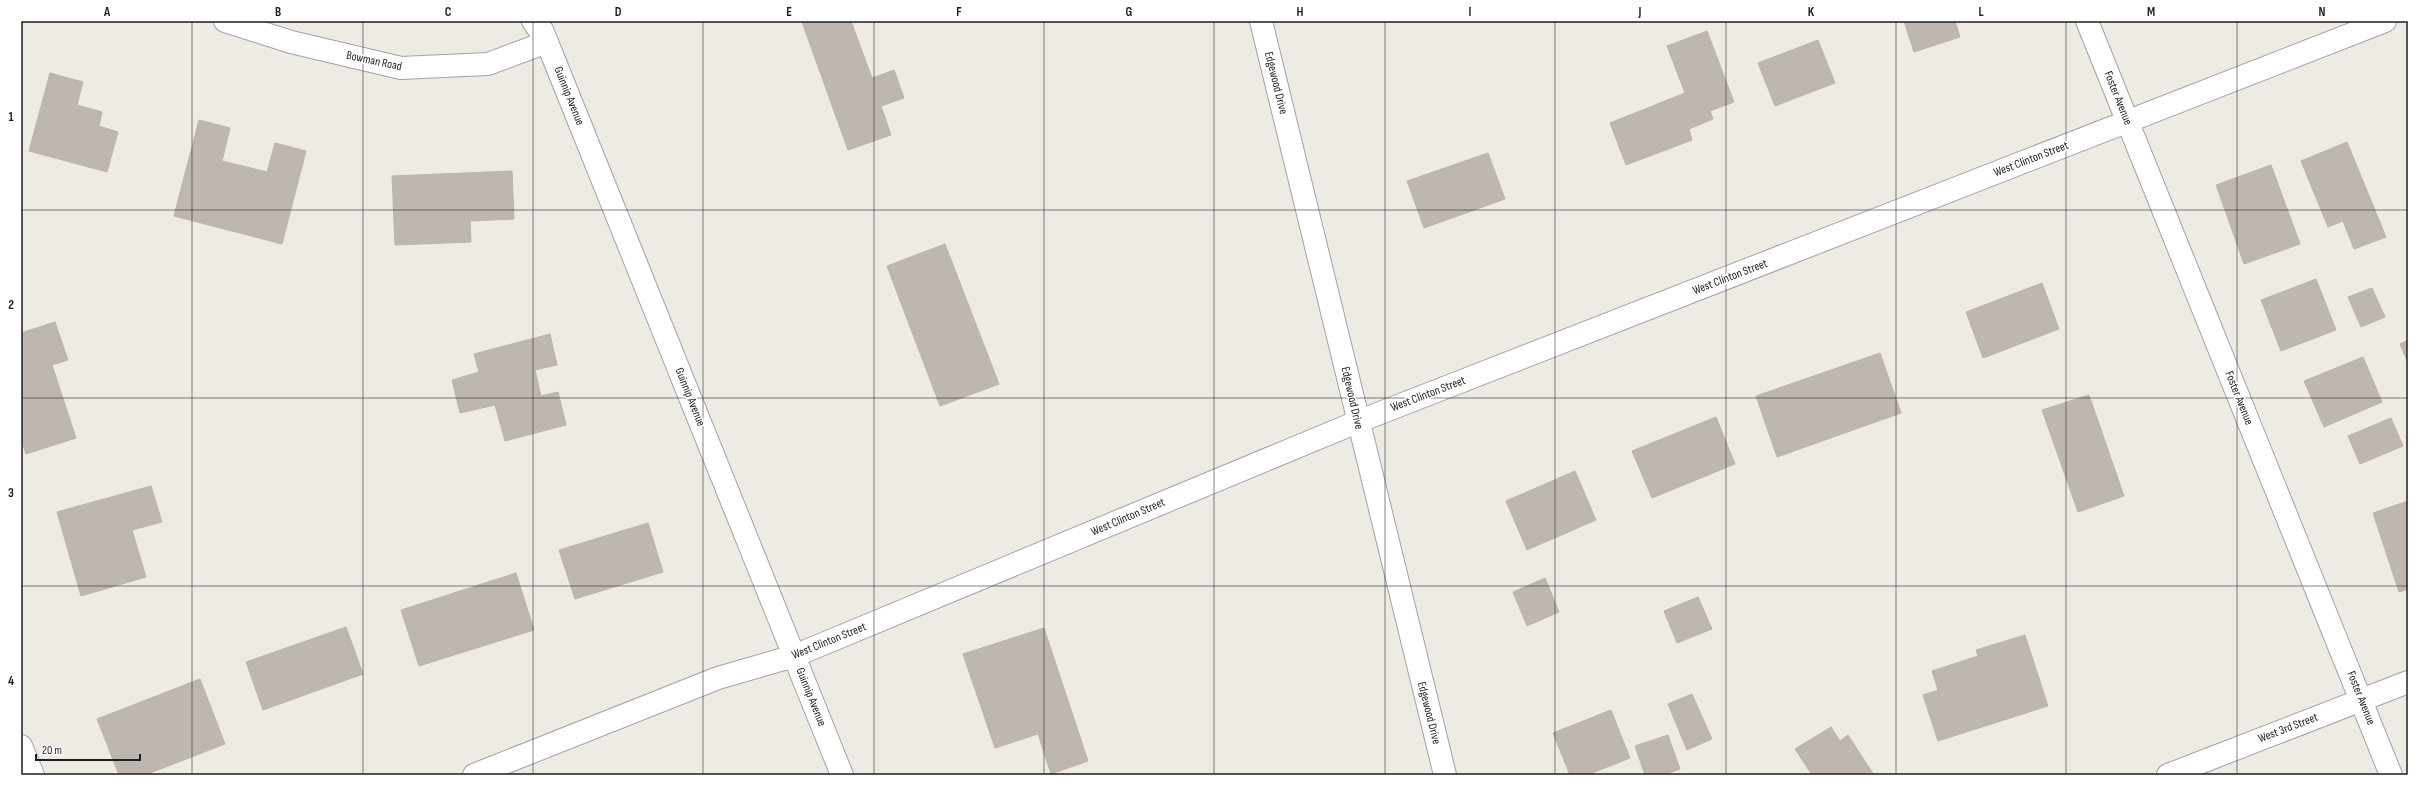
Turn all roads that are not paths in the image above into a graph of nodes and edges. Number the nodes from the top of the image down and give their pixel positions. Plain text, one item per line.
1 (225, 21) edge
2 (533, 21) edge
3 (539, 21) edge
4 (1261, 21) edge
5 (2087, 21) edge
6 (2385, 21) edge
7 (547, 42) junction
8 (2128, 121) junction
9 (1357, 422) junction
10 (794, 656) junction
11 (2408, 682) edge
12 (2361, 700) junction
13 (21, 746) edge
14 (33, 775) edge
15 (474, 775) edge
16 (842, 775) edge
17 (1445, 775) edge
18 (2168, 775) edge
19 (2391, 775) edge

1 - 7 street, Bowman Road
2 - 7 street, Guinnip Avenue
3 - 7 street
4 - 9 street, Edgewood Drive
5 - 8 street, Foster Avenue
6 - 8 street, West Clinton Street
7 - 10 street, Guinnip Avenue
8 - 9 street, West Clinton Street
8 - 12 street, Foster Avenue
9 - 10 street, West Clinton Street
9 - 17 street, Edgewood Drive
10 - 15 street, West Clinton Street
10 - 16 street, Guinnip Avenue
11 - 12 street, West 3rd Street
12 - 18 street, West 3rd Street
12 - 19 street, Foster Avenue
13 - 14 street

